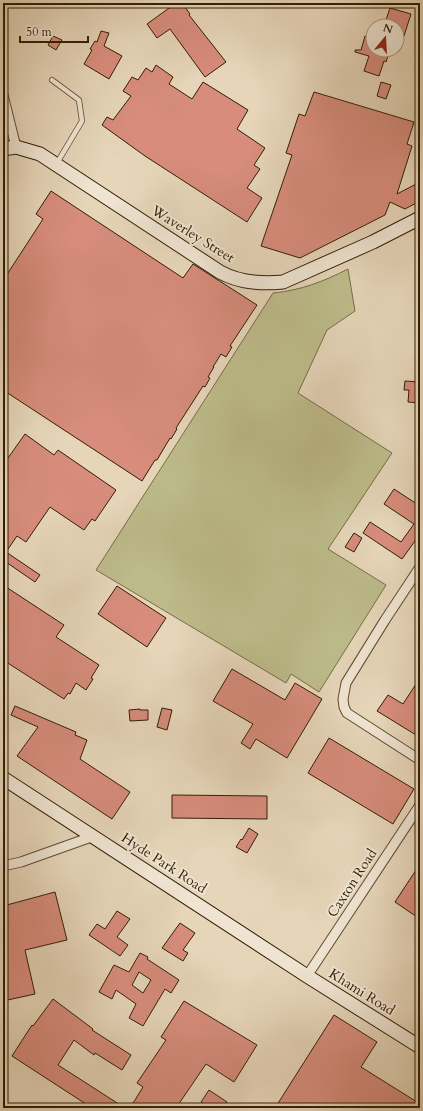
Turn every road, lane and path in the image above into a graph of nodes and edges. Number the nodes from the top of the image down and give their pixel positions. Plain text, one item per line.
1 (52, 80) dead end
2 (3, 95) edge
3 (16, 147) junction
4 (3, 149) edge
5 (57, 165) junction
6 (417, 220) edge
7 (420, 234) edge
8 (420, 567) edge
9 (420, 760) edge
10 (3, 778) edge
11 (420, 805) edge
12 (94, 836) junction
13 (3, 866) edge
14 (307, 976) junction
15 (420, 1048) edge

1 - 5 lane
2 - 3 street
3 - 4 street, Waverley Street
3 - 5 street, Waverley Street
5 - 6 street, Waverley Street
6 - 7 lane
8 - 9 street
10 - 12 street, Hyde Park Road
11 - 14 street, Caxton Road
12 - 13 street
12 - 14 street, Hyde Park Road
14 - 15 street, Khami Road

